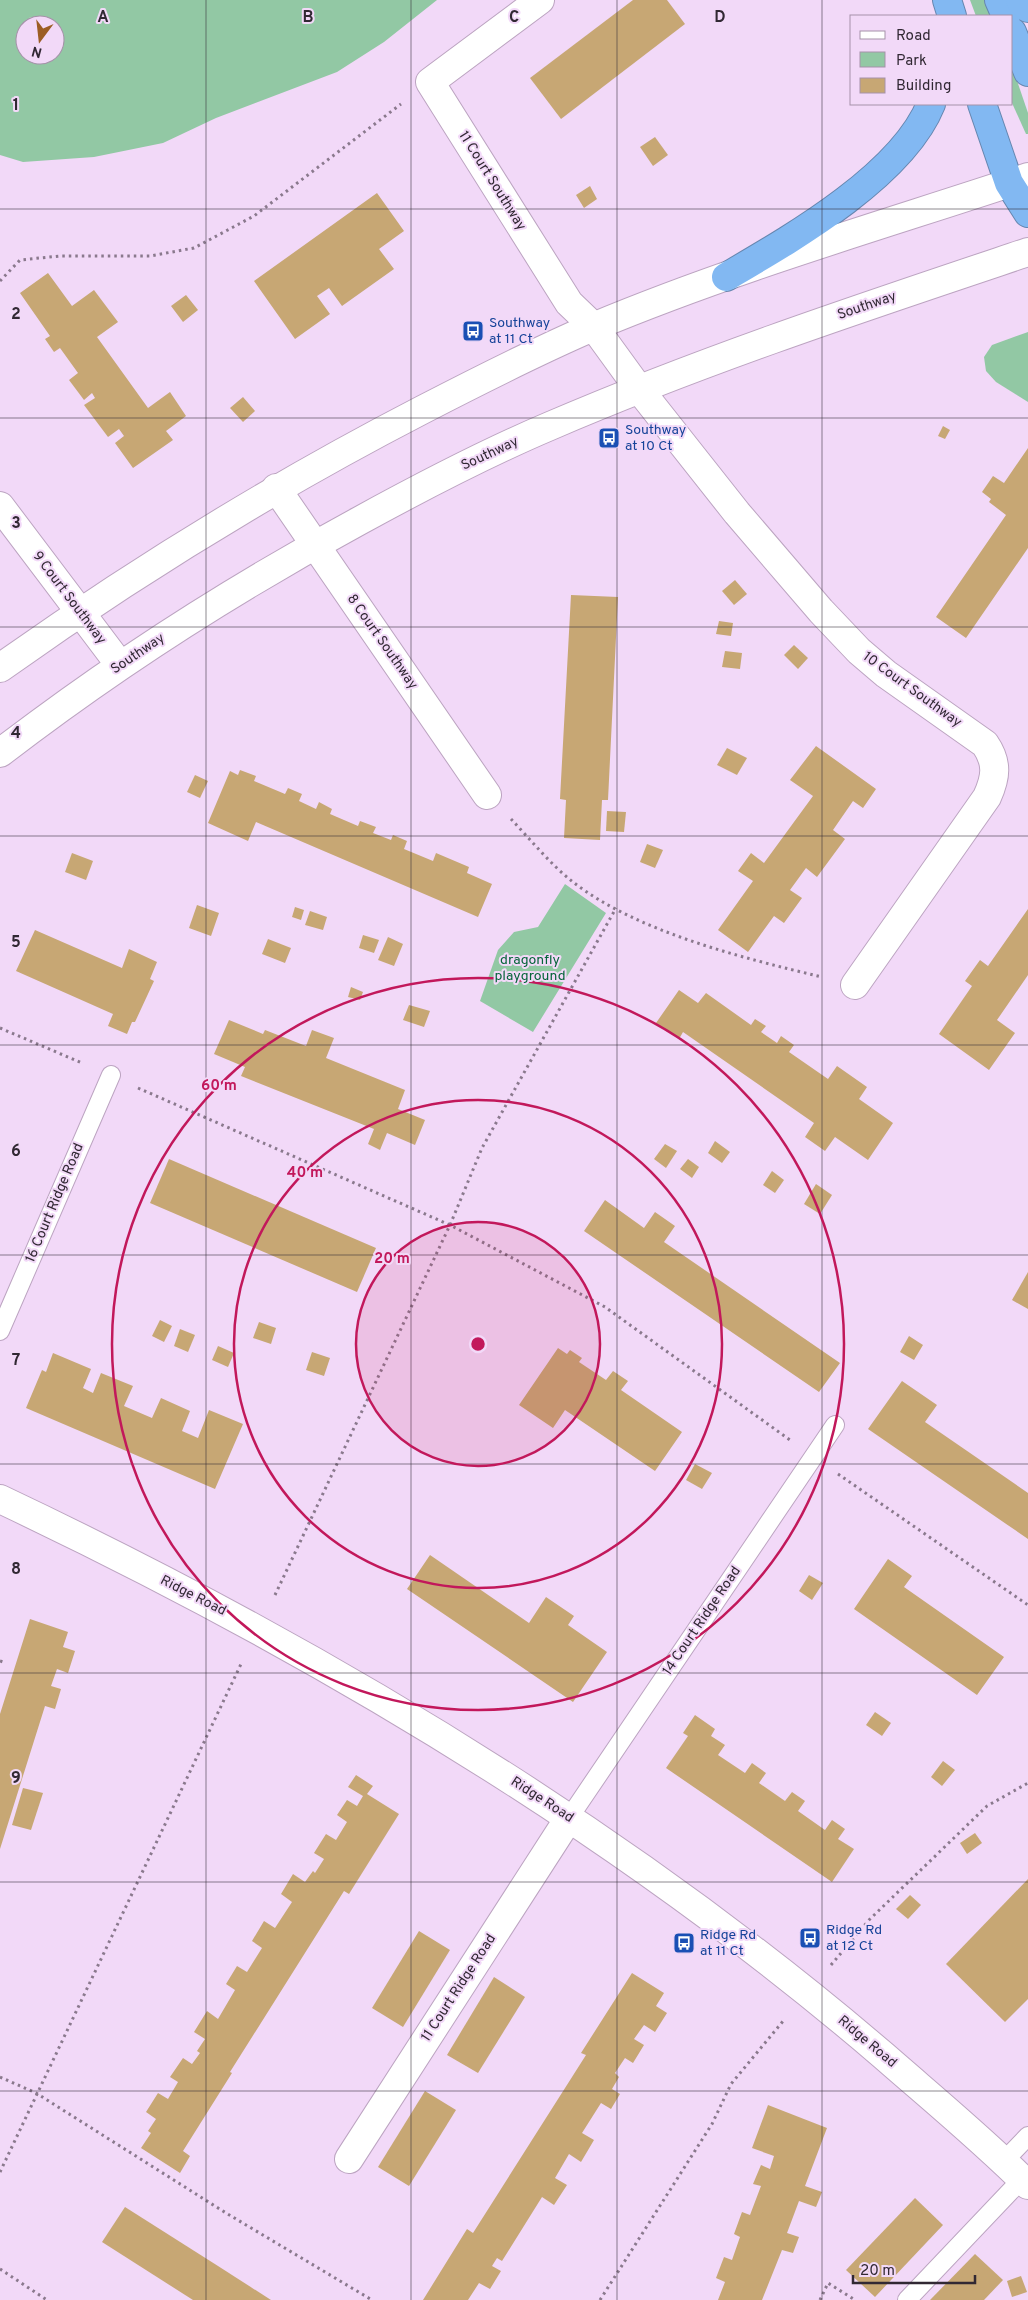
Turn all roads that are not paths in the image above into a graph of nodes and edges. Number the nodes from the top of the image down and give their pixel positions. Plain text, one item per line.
1 (540, 0) edge
2 (945, 0) edge
3 (999, 0) edge
4 (1020, 0) edge
5 (1028, 8) edge
6 (944, 15) edge
7 (952, 15) edge
8 (1006, 15) edge
9 (1013, 34) edge
10 (1028, 72) edge
11 (930, 105) edge
12 (982, 105) edge
13 (1019, 180) edge
14 (1028, 213) edge
15 (1028, 252) edge
16 (726, 277) junction
17 (594, 327) junction
18 (639, 389) junction
19 (276, 488) junction
20 (0, 506) edge
21 (315, 545) junction
22 (80, 612) junction
23 (120, 665) junction
24 (0, 668) edge
25 (0, 753) edge
26 (488, 795) road end
27 (855, 985) road end
28 (111, 1076) road end
29 (0, 1331) edge
30 (835, 1425) dead end
31 (0, 1499) edge
32 (569, 1818) junction
33 (1028, 2136) edge
34 (349, 2159) dead end
35 (1018, 2176) edge
36 (907, 2300) edge

1 - 17 street, 11 Court Southway
2 - 6 highway
2 - 7 highway
3 - 8 highway
4 - 5 highway
9 - 10 highway
11 - 16 highway
12 - 13 highway
13 - 14 highway
13 - 16 street
15 - 18 street, Southway
16 - 17 street
17 - 18 street, 11 Court Southway
17 - 19 street
18 - 21 street, Southway
18 - 27 street, 10 Court Southway
19 - 21 street, 8 Court Southway
19 - 22 street
20 - 22 street, 9 Court Southway
21 - 23 street, Southway
21 - 26 street, 8 Court Southway
22 - 23 street, 9 Court Southway
22 - 24 street
23 - 25 street, Southway
28 - 29 lane, 16 Court Ridge Road
30 - 32 lane, 14 Court Ridge Road
31 - 32 street, Ridge Road
32 - 34 street, 11 Court Ridge Road
32 - 35 street, Ridge Road
33 - 35 lane
35 - 36 lane

